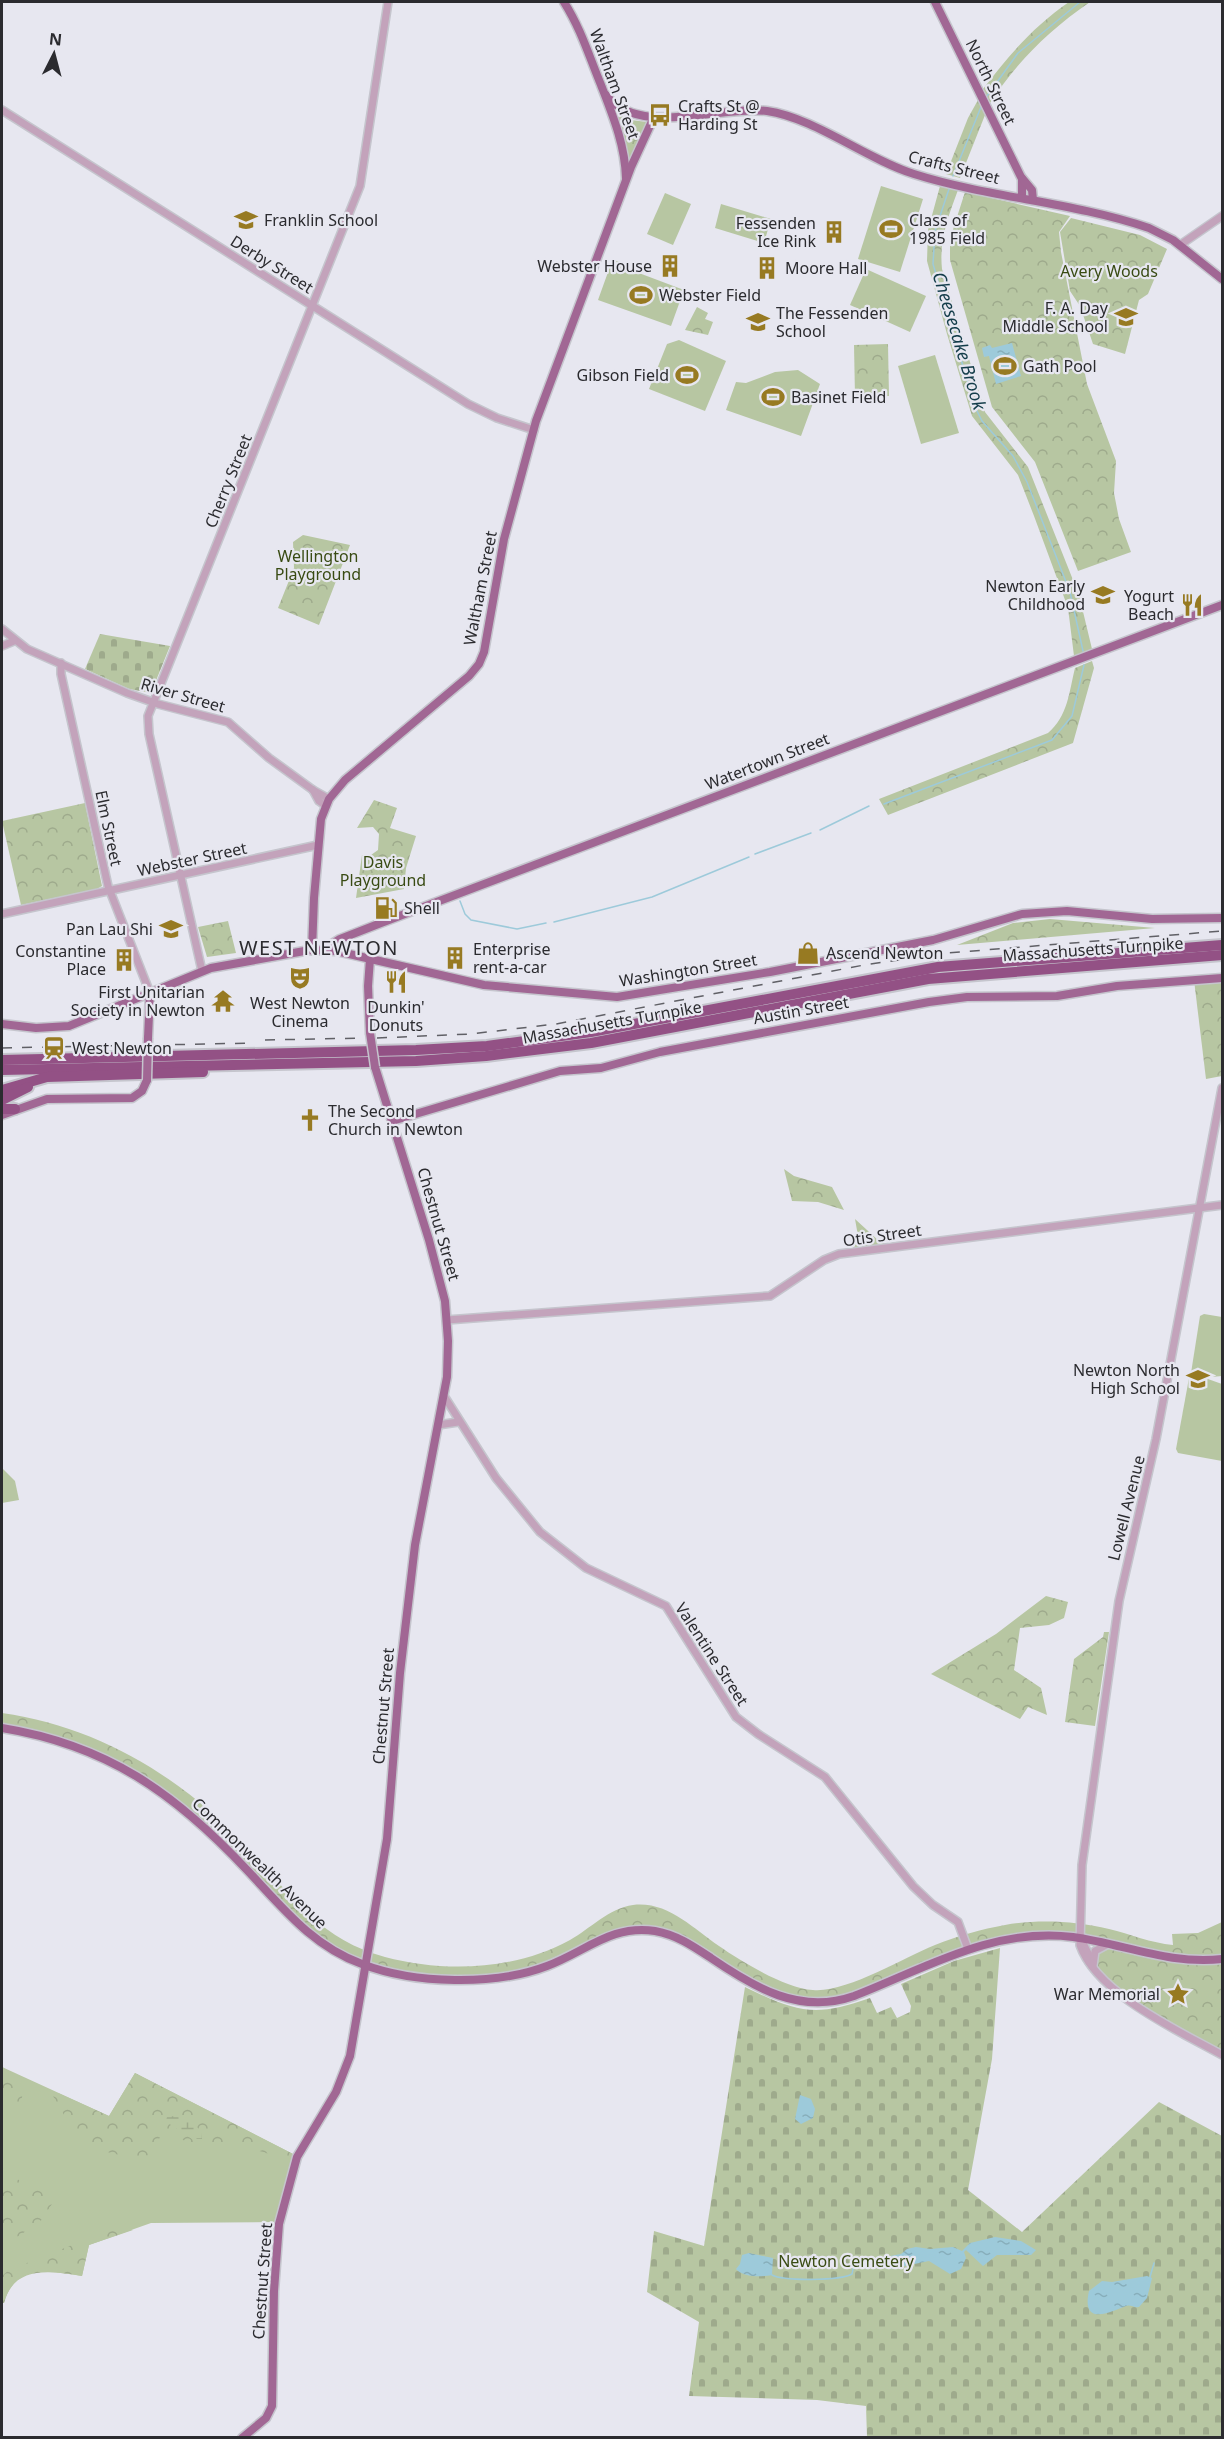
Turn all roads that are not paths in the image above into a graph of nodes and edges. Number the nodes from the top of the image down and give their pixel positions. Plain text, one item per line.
1 (388, 2) edge
2 (564, 2) edge
3 (935, 2) edge
4 (606, 95) junction
5 (2, 110) edge
6 (654, 117) junction
7 (1021, 176) junction
8 (626, 182) junction
9 (1022, 198) junction
10 (1033, 201) junction
11 (1222, 216) edge
12 (1182, 247) junction
13 (1222, 279) edge
14 (313, 305) junction
15 (534, 430) junction
16 (1222, 605) edge
17 (2, 629) edge
18 (14, 641) junction
19 (2, 646) edge
20 (61, 663) junction
21 (153, 703) junction
22 (328, 802) junction
23 (318, 845) junction
24 (180, 875) junction
25 (110, 891) junction
26 (2, 915) edge
27 (1222, 918) edge
28 (1222, 945) edge
29 (312, 950) junction
30 (324, 950) junction
31 (1222, 955) edge
32 (370, 959) junction
33 (202, 971) junction
34 (1222, 978) edge
35 (161, 991) junction
36 (150, 993) junction
37 (148, 1007) junction
38 (2, 1024) edge
39 (2, 1062) edge
40 (259, 1064) junction
41 (61, 1077) junction
42 (1222, 1088) edge
43 (2, 1090) edge
44 (2, 1101) edge
45 (2, 1108) edge
46 (15, 1109) junction
47 (2, 1115) edge
48 (392, 1121) junction
49 (1222, 1204) edge
50 (1199, 1208) junction
51 (447, 1320) junction
52 (444, 1396) junction
53 (458, 1422) junction
54 (438, 1425) junction
55 (2, 1728) edge
56 (1081, 1939) junction
57 (1108, 1944) junction
58 (968, 1949) junction
59 (1222, 1959) edge
60 (1091, 1964) junction
61 (365, 1966) junction
62 (1222, 2055) edge
63 (242, 2438) edge

1 - 14 street, Cherry Street
2 - 4 main road, Waltham Street
3 - 7 main road, North Street
4 - 6 main road, Crafts Street
4 - 8 main road, Waltham Street
5 - 14 street, Derby Street
6 - 8 main road, Waltham Street
6 - 9 main road, Crafts Street
7 - 9 main road, North Street
7 - 10 main road, North Street
8 - 15 main road, Waltham Street
9 - 10 main road, Crafts Street
10 - 12 main road, Crafts Street
11 - 12 street
12 - 13 main road, Crafts Street
14 - 15 street, Derby Street
14 - 21 street, Cherry Street
15 - 22 main road, Waltham Street
16 - 30 main road, Watertown Street
17 - 18 street, River Street
18 - 19 street
18 - 20 street, River Street
20 - 21 street, River Street
20 - 25 street, Elm Street
21 - 22 street, River Street
21 - 24 street, Cherry Street
22 - 23 main road
23 - 24 street, Webster Street
23 - 29 main road
24 - 25 street, Webster Street
24 - 33 street, Cherry Street
25 - 26 street, Webster Street
25 - 36 street, Elm Street
27 - 32 main road, Washington Street
28 - 39 highway, Massachusetts Turnpike
29 - 30 main road, Washington Street
29 - 33 main road, Washington Street
30 - 32 main road, Washington Street
31 - 40 highway, Massachusetts Turnpike
32 - 48 main road, Chestnut Street, bridge
33 - 35 main road, Washington Street
34 - 48 main road, Austin Street
35 - 36 main road, Washington Street
35 - 37 main road, Washington Street
36 - 37 main road
36 - 38 main road, Washington Street
37 - 46 main road, bridge
39 - 40 highway, Massachusetts Turnpike
40 - 41 highway
41 - 43 highway
41 - 44 highway
42 - 50 street, Lowell Avenue
45 - 46 highway
46 - 47 main road
48 - 51 main road, Chestnut Street
49 - 50 street, Otis Street
50 - 51 street, Otis Street
50 - 56 street, Lowell Avenue
51 - 52 main road, Chestnut Street
52 - 53 street, Valentine Street
52 - 54 main road, Chestnut Street
53 - 54 street
53 - 58 street, Valentine Street
54 - 61 main road, Chestnut Street
55 - 61 main road, Commonwealth Avenue
56 - 57 main road, Commonwealth Avenue
56 - 58 main road, Commonwealth Avenue
56 - 60 street, Lowell Avenue
57 - 59 main road, Commonwealth Avenue
57 - 60 street
58 - 61 main road, Commonwealth Avenue
60 - 62 street
61 - 63 main road, Chestnut Street

